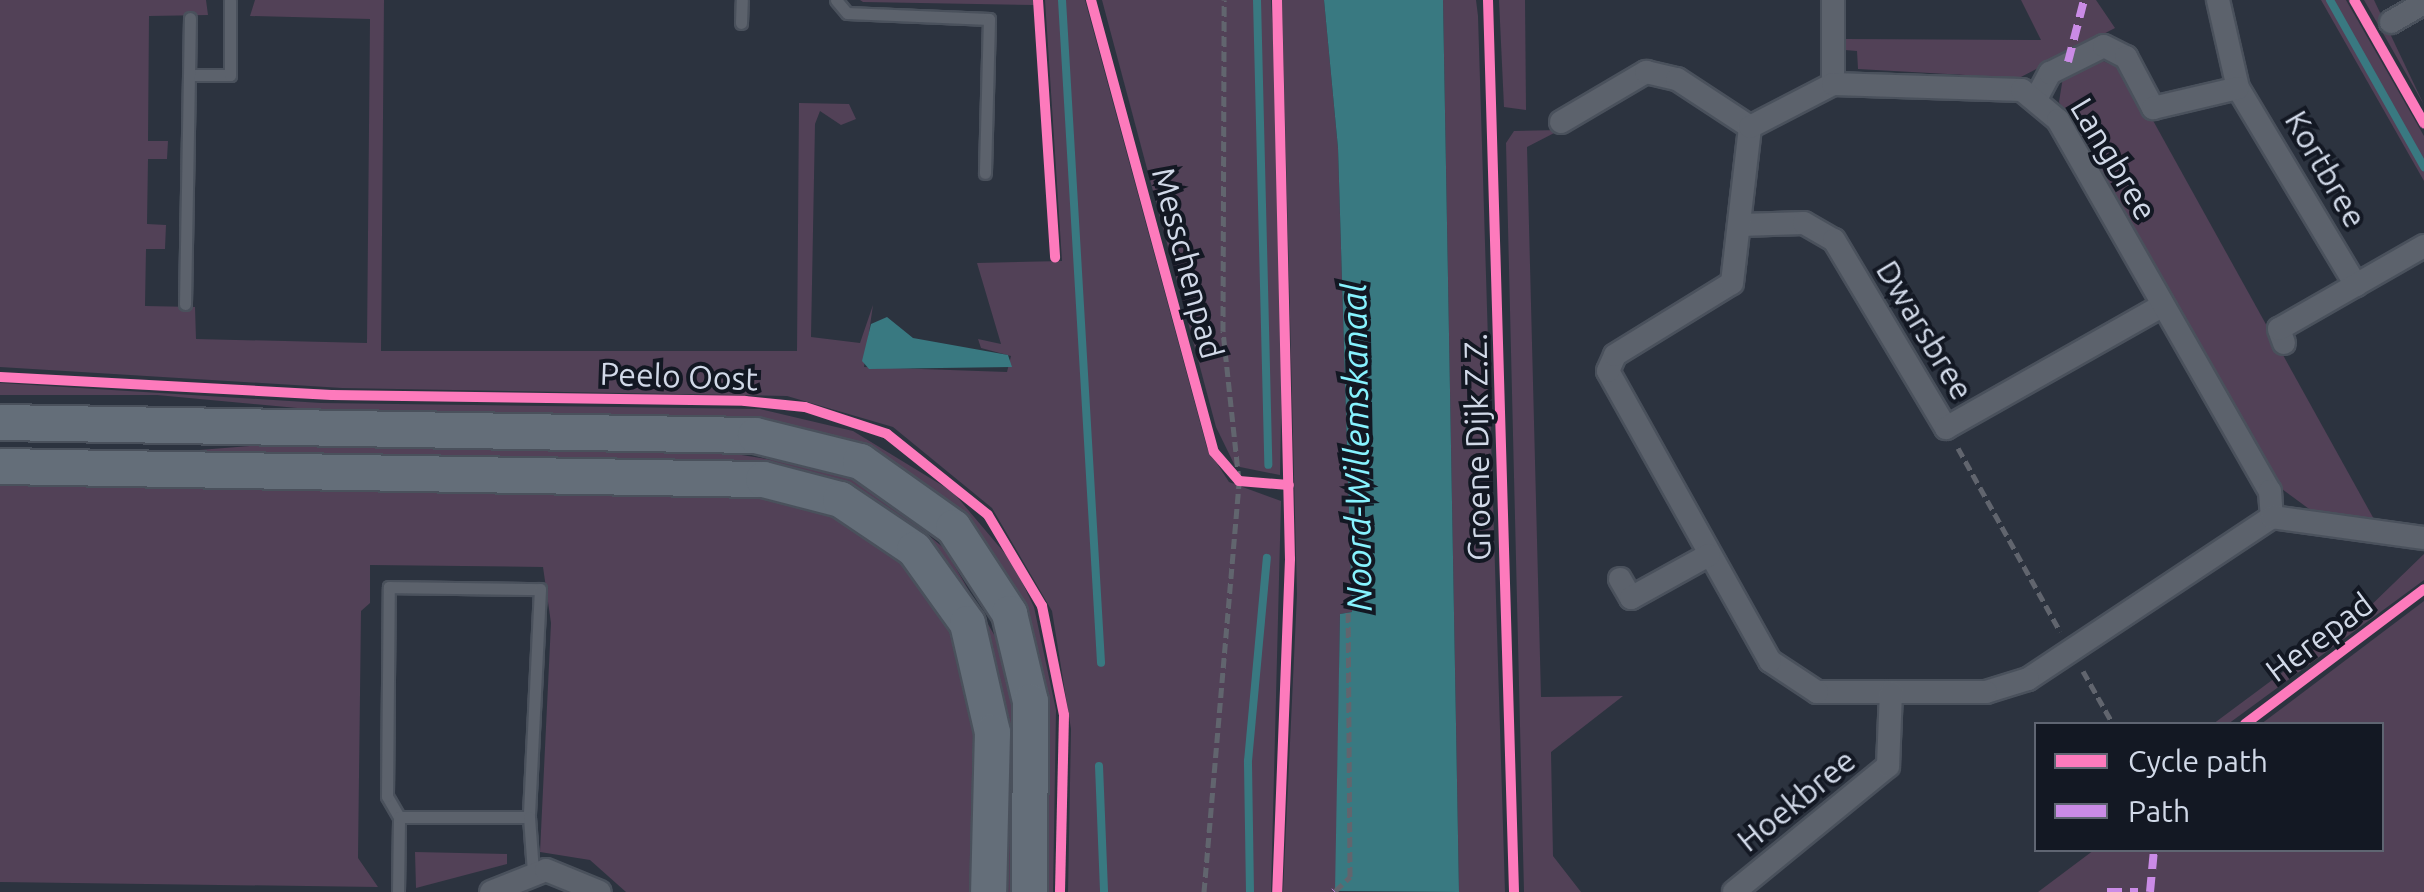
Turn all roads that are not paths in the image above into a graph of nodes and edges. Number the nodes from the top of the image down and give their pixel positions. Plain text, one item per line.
1 (230, 0) edge
2 (742, 0) edge
3 (836, 0) edge
4 (1833, 0) edge
5 (2218, 0) edge
6 (2424, 4) edge
7 (190, 18) dead end
8 (741, 22) dead end
9 (2391, 22) dead end
10 (189, 76) junction
11 (1832, 84) junction
12 (2238, 88) junction
13 (2036, 98) junction
14 (1561, 122) dead end
15 (1750, 127) junction
16 (985, 173) dead end
17 (1741, 224) junction
18 (2424, 246) edge
19 (2356, 285) junction
20 (185, 304) dead end
21 (2162, 306) junction
22 (2284, 344) dead end
23 (0, 422) edge
24 (0, 466) edge
25 (2272, 518) junction
26 (2424, 538) edge
27 (1708, 555) junction
28 (1620, 579) dead end
29 (1891, 692) junction
30 (399, 817) junction
31 (529, 818) junction
32 (534, 872) junction
33 (398, 892) edge
34 (491, 892) edge
35 (600, 892) edge
36 (988, 892) edge
37 (1029, 892) edge
38 (1734, 892) edge

1 - 10 lane
2 - 8 lane
3 - 16 lane
4 - 11 street
5 - 12 street, Kortbree
6 - 9 street
7 - 10 lane
10 - 20 lane
11 - 13 street, Langbree
11 - 15 street, Langbree
12 - 13 street
12 - 19 street, Kortbree
13 - 21 street, Langbree
14 - 15 street
15 - 17 street
17 - 21 street, Dwarsbree
17 - 27 street
18 - 19 street
19 - 22 street
21 - 25 street, Langbree
23 - 37 main road, Peelo Oost
24 - 36 main road
25 - 26 street
25 - 29 street
27 - 28 street
27 - 29 street
29 - 38 street, Hoekbree
30 - 31 lane
30 - 31 lane
30 - 33 lane
31 - 32 lane
32 - 34 street
32 - 35 street

